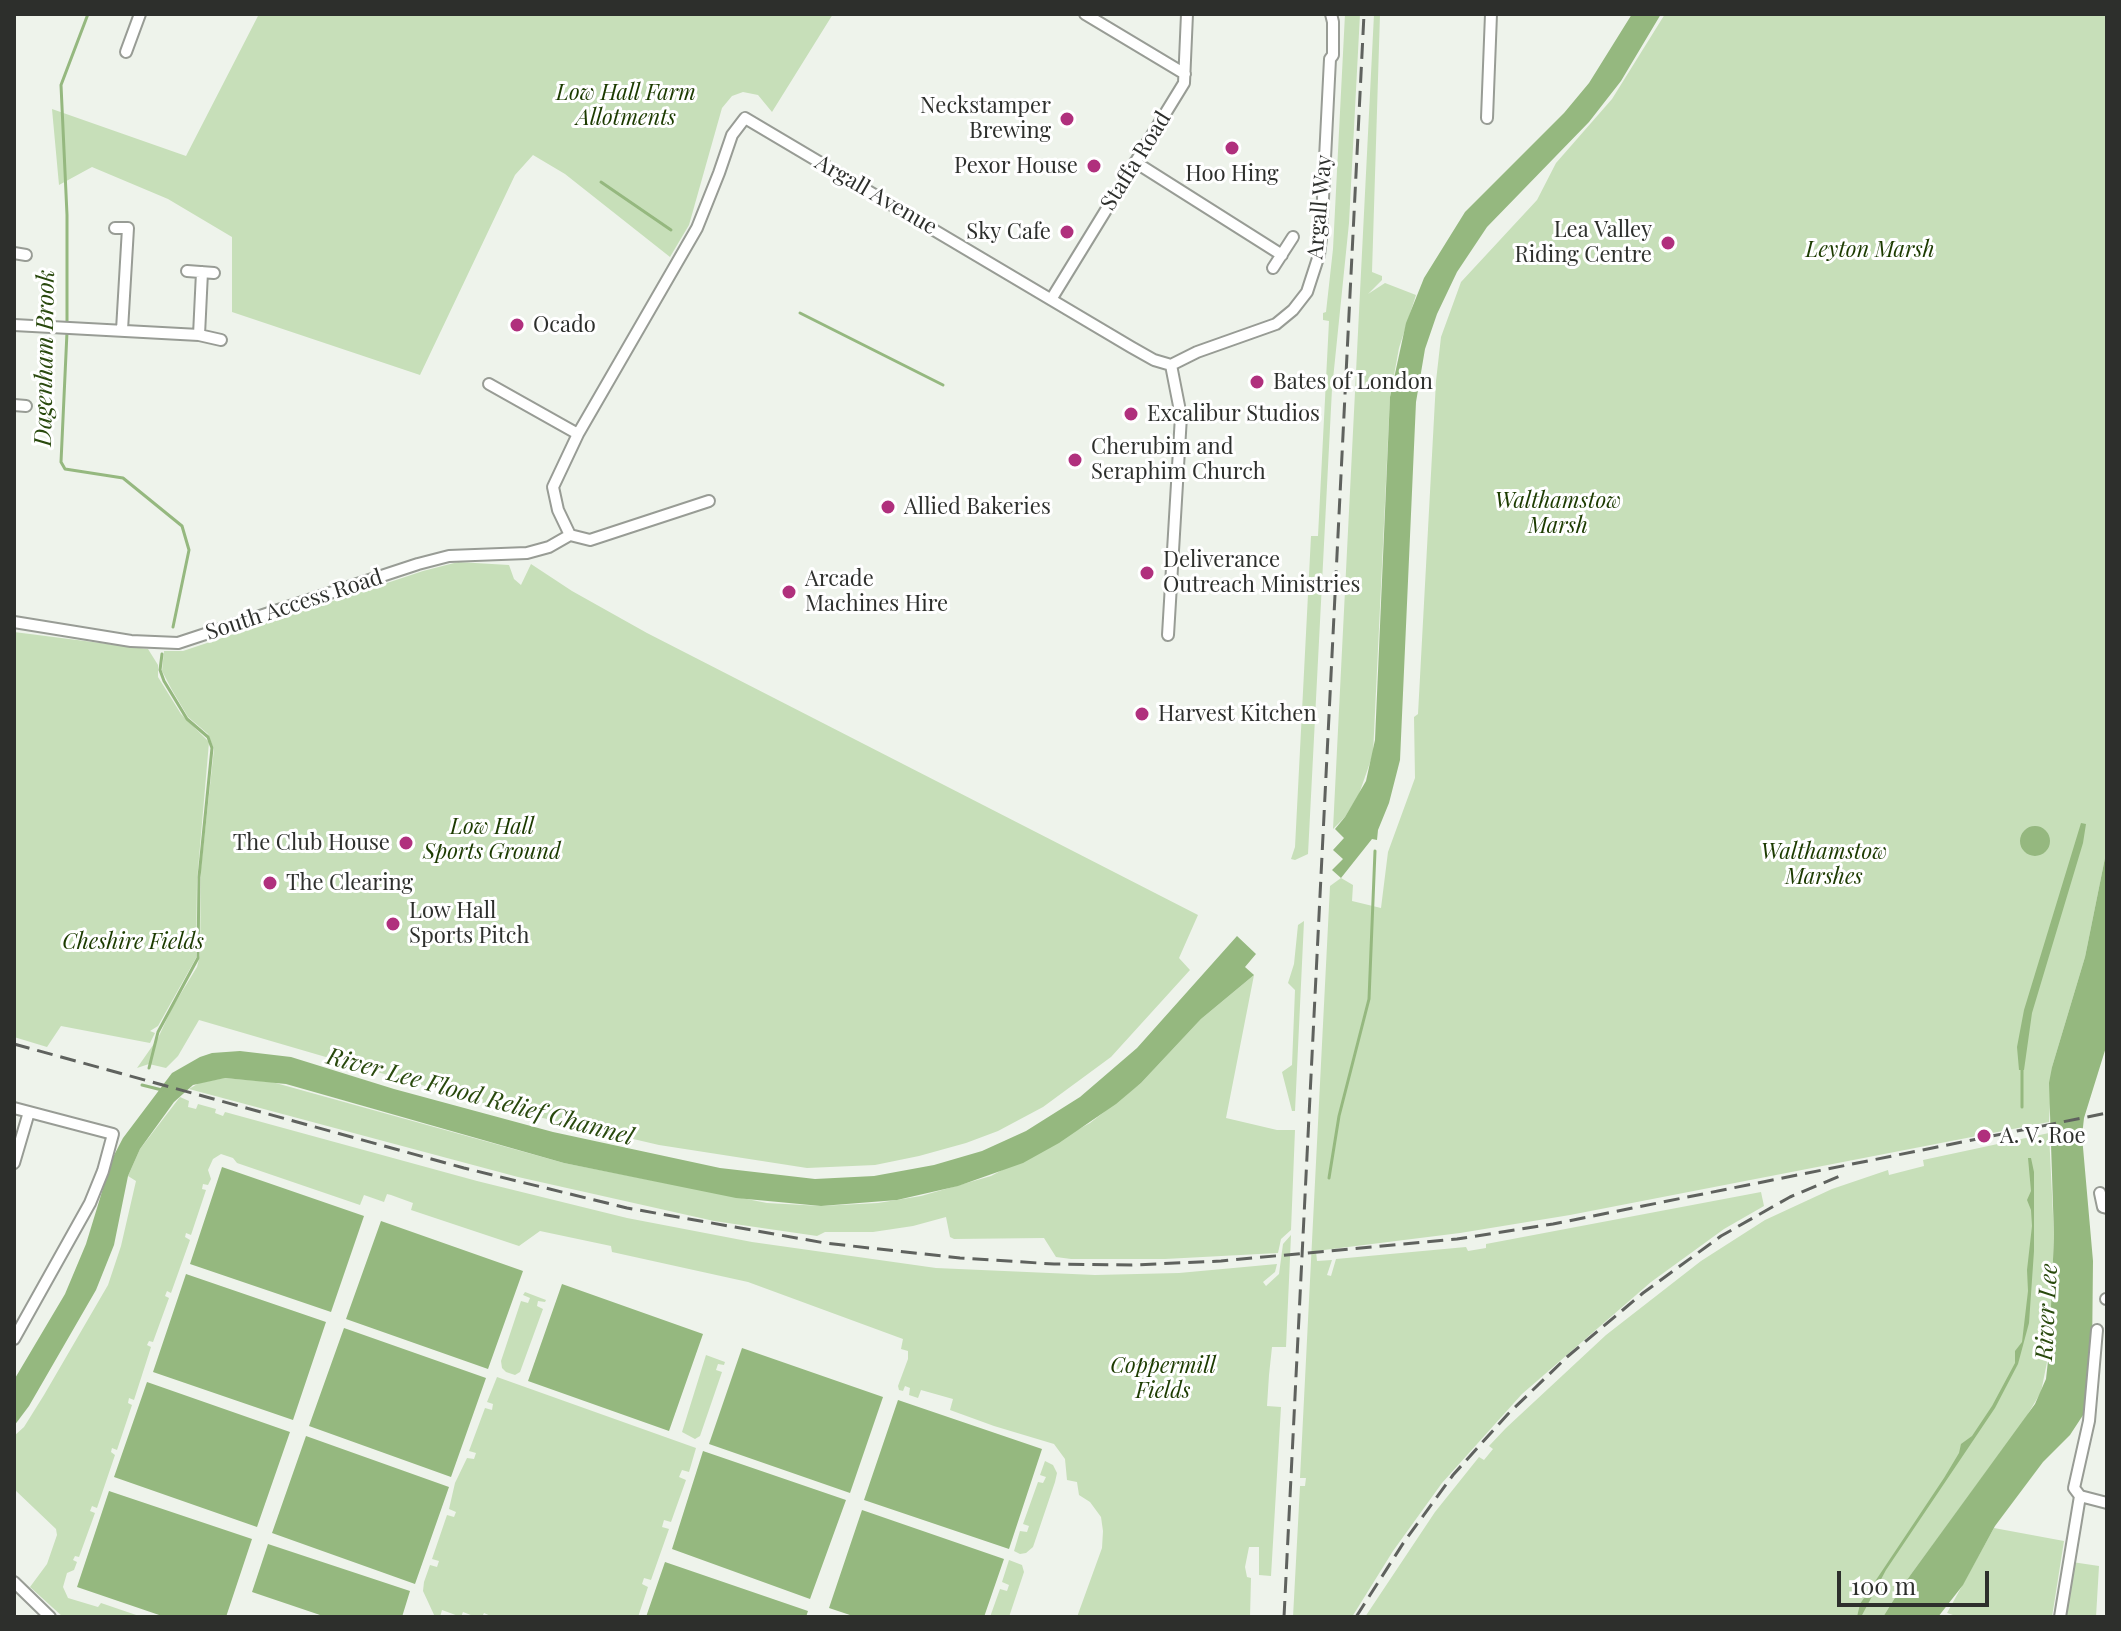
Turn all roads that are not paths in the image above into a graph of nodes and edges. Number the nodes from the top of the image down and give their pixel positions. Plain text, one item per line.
1 (140, 14) edge
2 (1085, 14) edge
3 (1187, 14) edge
4 (1491, 14) edge
5 (1331, 15) edge
6 (126, 52) dead end
7 (1185, 74) junction
8 (1487, 118) dead end
9 (1135, 162) junction
10 (115, 228) dead end
11 (1293, 237) dead end
12 (1282, 255) junction
13 (1273, 268) dead end
14 (187, 271) dead end
15 (1052, 298) junction
16 (14, 325) edge
17 (122, 330) junction
18 (199, 335) junction
19 (221, 340) dead end
20 (1171, 365) junction
21 (489, 384) dead end
22 (578, 434) junction
23 (709, 501) dead end
24 (570, 535) junction
25 (14, 622) edge
26 (1168, 635) dead end
27 (14, 1108) edge
28 (29, 1112) junction
29 (14, 1163) edge
30 (2100, 1193) dead end
31 (2107, 1208) edge
32 (2097, 1330) dead end
33 (14, 1339) edge
34 (2080, 1496) junction
35 (2107, 1503) edge
36 (14, 1582) edge
37 (50, 1617) edge
38 (2060, 1617) edge

1 - 6 street
2 - 7 street
3 - 7 street, Staffa Road
4 - 8 street
5 - 20 street, Argall Way
7 - 9 street, Staffa Road
9 - 12 street
9 - 15 street, Staffa Road
10 - 17 street
11 - 12 street
12 - 13 street
14 - 18 street
15 - 20 street, Argall Avenue
15 - 22 street, Argall Avenue
16 - 17 street
17 - 18 street
18 - 19 street
20 - 26 street
21 - 22 street
22 - 24 street
23 - 24 street, South Access Road
24 - 25 street, South Access Road
27 - 28 street
28 - 29 street
28 - 33 street
30 - 31 street
32 - 34 street
34 - 35 street
34 - 38 street
36 - 37 street

